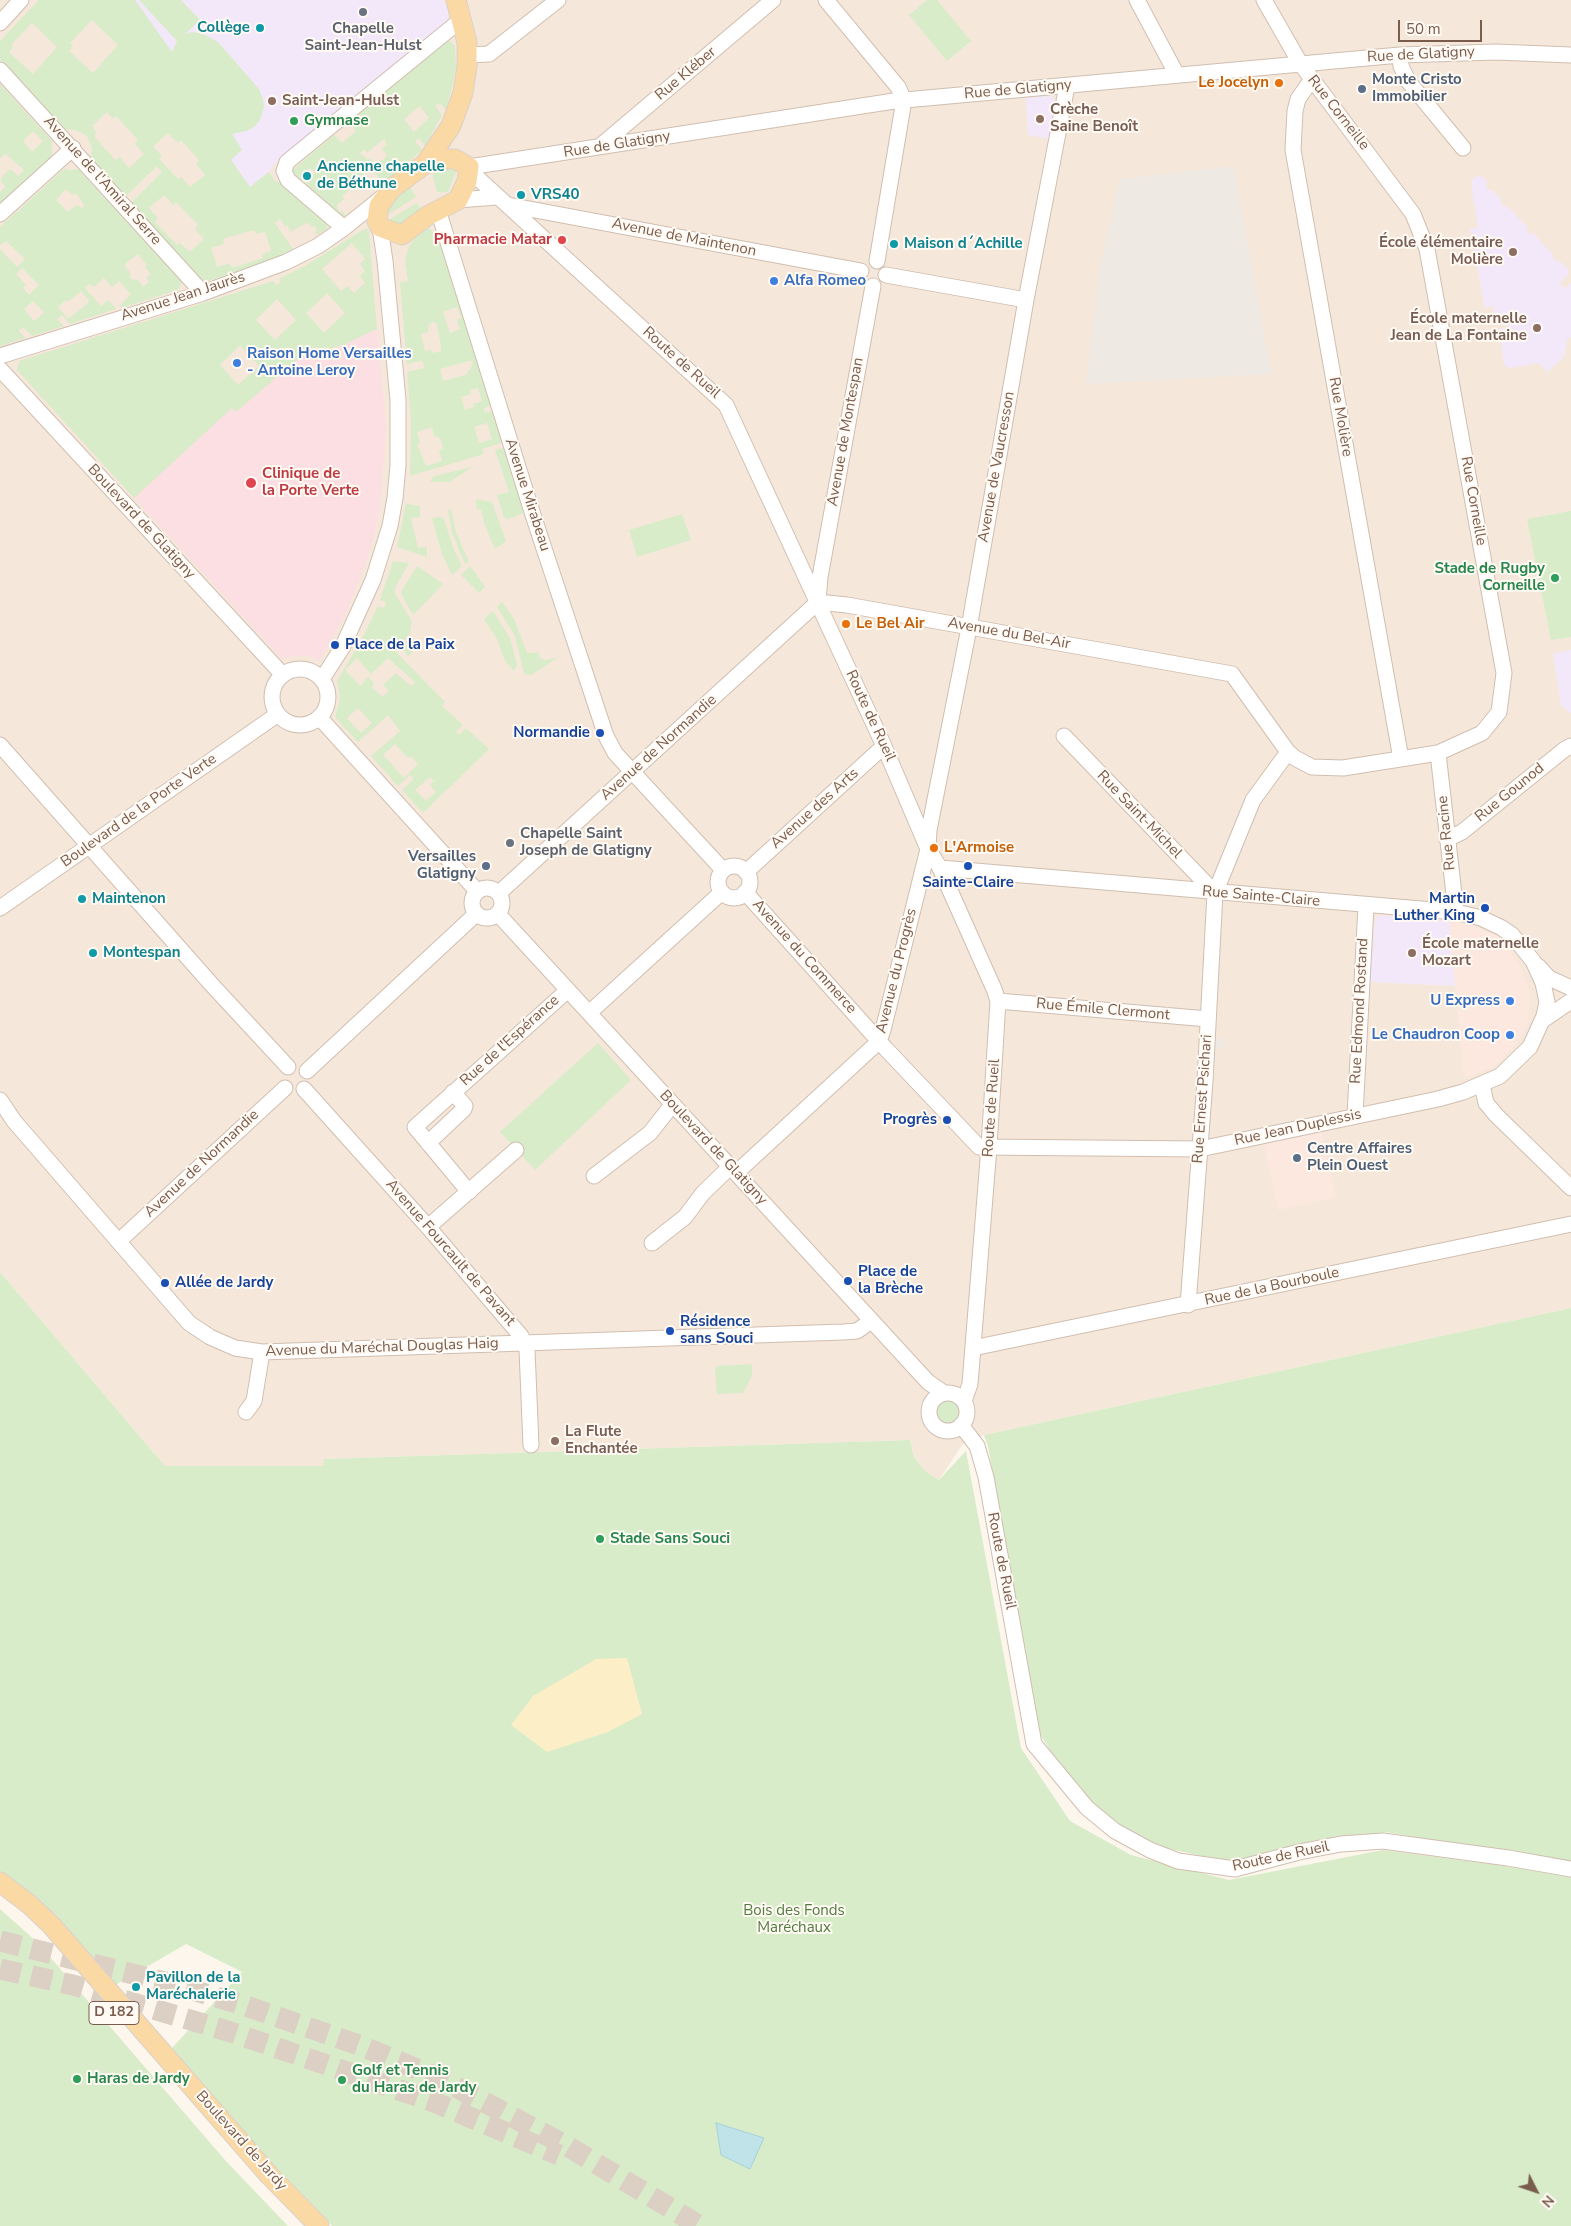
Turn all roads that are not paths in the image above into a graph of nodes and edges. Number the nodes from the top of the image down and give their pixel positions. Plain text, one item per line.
1 (21, 0) edge
2 (456, 0) edge
3 (558, 0) edge
4 (773, 0) edge
5 (826, 0) edge
6 (1137, 0) edge
7 (1264, 0) edge
8 (462, 19) junction
9 (0, 22) edge
10 (468, 55) junction
11 (1400, 55) junction
12 (1571, 55) edge
13 (1300, 63) junction
14 (0, 70) edge
15 (1177, 75) junction
16 (1312, 79) junction
17 (1067, 86) junction
18 (904, 100) junction
19 (451, 126) junction
20 (73, 148) junction
21 (598, 148) junction
22 (1463, 148) dead end
23 (426, 164) junction
24 (465, 166) junction
25 (385, 195) junction
26 (458, 200) junction
27 (502, 201) junction
28 (438, 210) junction
29 (0, 214) edge
30 (356, 219) junction
31 (378, 224) junction
32 (344, 228) junction
33 (402, 234) junction
34 (386, 261) junction
35 (877, 261) junction
36 (861, 271) junction
37 (886, 275) junction
38 (873, 286) junction
39 (203, 292) junction
40 (1026, 300) junction
41 (0, 356) edge
42 (0, 369) edge
43 (818, 602) junction
44 (969, 628) junction
45 (1172, 662) joint
46 (283, 675) junction
47 (322, 679) junction
48 (278, 714) junction
49 (319, 717) junction
50 (1064, 736) dead end
51 (0, 745) edge
52 (884, 746) junction
53 (1571, 746) edge
54 (1288, 752) junction
55 (1438, 754) junction
56 (1401, 759) junction
57 (632, 772) junction
58 (1447, 839) junction
59 (90, 846) junction
60 (932, 859) junction
61 (723, 870) junction
62 (746, 872) junction
63 (477, 892) junction
64 (722, 892) junction
65 (745, 892) junction
66 (500, 893) junction
67 (1215, 893) junction
68 (1366, 906) junction
69 (0, 908) edge
70 (1456, 912) junction
71 (476, 914) junction
72 (498, 914) junction
73 (1533, 961) junction
74 (1571, 988) edge
75 (568, 990) junction
76 (1544, 990) joint
77 (998, 1001) junction
78 (1571, 1001) edge
79 (589, 1013) junction
80 (1208, 1019) junction
81 (1543, 1020) junction
82 (879, 1040) junction
83 (288, 1067) junction
84 (306, 1071) junction
85 (1482, 1085) junction
86 (285, 1088) junction
87 (304, 1089) junction
88 (453, 1092) junction
89 (0, 1100) edge
90 (672, 1105) junction
91 (1355, 1115) junction
92 (428, 1143) junction
93 (990, 1147) junction
94 (1200, 1149) junction
95 (516, 1150) dead end
96 (733, 1170) junction
97 (594, 1176) dead end
98 (1571, 1188) edge
99 (468, 1192) junction
100 (1571, 1224) edge
101 (428, 1227) junction
102 (119, 1240) junction
103 (652, 1243) dead end
104 (1188, 1305) junction
105 (871, 1321) junction
106 (525, 1343) junction
107 (974, 1348) junction
108 (262, 1352) junction
109 (948, 1397) junction
110 (246, 1412) dead end
111 (960, 1426) junction
112 (531, 1445) dead end
113 (1571, 1869) edge
114 (0, 1882) edge
115 (0, 1896) edge
116 (302, 2226) edge
117 (319, 2226) edge

1 - 9 street
2 - 8 main road
3 - 10 street
4 - 21 street, Rue Kléber
5 - 18 street
6 - 15 street
7 - 13 street, Rue Corneille
8 - 10 main road
8 - 32 street
10 - 19 main road
11 - 12 street, Rue de Glatigny
11 - 13 street, Rue de Glatigny
11 - 22 street
13 - 15 street, Rue de Glatigny
13 - 16 street, Rue Corneille
14 - 20 street, Avenue de l'Amiral Serre
15 - 17 street, Rue de Glatigny
16 - 55 street, Rue Corneille
16 - 56 street, Rue Molière
17 - 18 street, Rue de Glatigny
17 - 40 street, Avenue de Vaucresson
18 - 21 street, Rue de Glatigny
18 - 35 street
19 - 23 main road
19 - 24 main road
20 - 29 street
20 - 39 street, Avenue de l'Amiral Serre
21 - 24 street, Rue de Glatigny
23 - 24 main road
23 - 25 main road
24 - 26 main road
24 - 27 street, Route de Rueil
25 - 30 street, Avenue Jean Jaurès
25 - 31 main road
26 - 27 street, Avenue de Maintenon
26 - 28 main road
27 - 36 street, Avenue de Maintenon
27 - 43 street, Route de Rueil
28 - 33 main road
28 - 57 street, Avenue Mirabeau
30 - 31 street
30 - 32 street, Avenue Jean Jaurès
31 - 33 main road
31 - 34 street
32 - 39 street, Avenue Jean Jaurès
33 - 34 street
34 - 47 street
35 - 36 street
35 - 37 street
36 - 38 street
37 - 38 street
37 - 40 street
38 - 43 street, Avenue de Montespan
39 - 41 street, Avenue Jean Jaurès
40 - 44 street, Avenue de Vaucresson
42 - 46 street, Boulevard de Glatigny
43 - 44 street, Avenue du Bel-Air
43 - 52 street, Route de Rueil
43 - 57 street, Avenue de Normandie
44 - 45 street, Avenue du Bel-Air
44 - 60 street, Avenue de Vaucresson
45 - 54 street, Rue Corneille
46 - 47 street
46 - 48 street
47 - 49 street
48 - 49 street
48 - 59 street, Boulevard de la Porte Verte
49 - 63 street
50 - 67 street, Rue Saint-Michel
51 - 59 street
52 - 60 street, Route de Rueil
52 - 62 street, Avenue des Arts
53 - 58 street, Rue Gounod
54 - 56 street, Rue Corneille
54 - 67 street, Rue Ernest Psichari
55 - 56 street, Rue Corneille
55 - 58 street, Rue Racine
57 - 61 street
57 - 66 street, Avenue de Normandie
58 - 70 street, Rue Racine
59 - 69 street, Boulevard de la Porte Verte
59 - 83 street
60 - 67 street, Rue Sainte-Claire
60 - 77 street, Route de Rueil
60 - 82 street, Avenue du Progrès
61 - 62 street
61 - 64 street
62 - 65 street
63 - 66 street
63 - 71 street
64 - 65 street
64 - 79 street
65 - 82 street, Avenue du Commerce
66 - 72 street
67 - 68 street, Rue Sainte-Claire
67 - 80 street, Rue Ernest Psichari
68 - 70 street, Rue Sainte-Claire
68 - 91 street, Rue Edmond Rostand
70 - 73 street, Rue Sainte-Claire
71 - 72 street
71 - 84 street
72 - 75 street, Boulevard de Glatigny
73 - 74 street
73 - 76 street, Rue Sainte-Claire
75 - 79 street, Boulevard de Glatigny
75 - 88 street, Rue de l'Espérance
76 - 81 street, Rue Jean Duplessis
77 - 80 street, Rue Émile Clermont
77 - 93 street, Route de Rueil
78 - 81 street
79 - 90 street, Boulevard de Glatigny
80 - 94 street, Rue Ernest Psichari
81 - 85 street, Rue Jean Duplessis
82 - 93 street, Avenue du Commerce
82 - 96 street, Avenue du Progrès
83 - 84 street
83 - 86 street
84 - 87 street
85 - 91 street, Rue Jean Duplessis
85 - 98 street
86 - 87 street
86 - 102 street, Avenue de Normandie
87 - 101 street, Avenue Fourcault de Pavant
88 - 92 street, Rue de l'Espérance
88 - 92 street, Rue de l'Espérance
89 - 102 street, Avenue du Maréchal Douglas Haig
90 - 96 street, Boulevard de Glatigny
90 - 97 street
91 - 94 street, Rue Jean Duplessis
92 - 99 street, Rue de l'Espérance
93 - 94 street, Rue Jean Duplessis
93 - 107 street, Route de Rueil
94 - 104 street, Rue Ernest Psichari
95 - 99 street
96 - 103 street, Avenue du Progrès
96 - 105 street, Boulevard de Glatigny
99 - 101 street
100 - 104 street, Rue de la Bourboule
101 - 106 street, Avenue Fourcault de Pavant
102 - 108 street, Avenue du Maréchal Douglas Haig
104 - 107 street, Rue de la Bourboule
105 - 106 street, Avenue du Maréchal Douglas Haig
105 - 109 street, Boulevard de Glatigny
106 - 108 street, Avenue du Maréchal Douglas Haig
106 - 112 street
107 - 109 street, Route de Rueil
108 - 110 street
109 - 111 street
109 - 111 street
111 - 113 street, Route de Rueil
114 - 117 main road, Boulevard de Jardy / D 182
115 - 116 main road, Boulevard de Jardy / D 182

